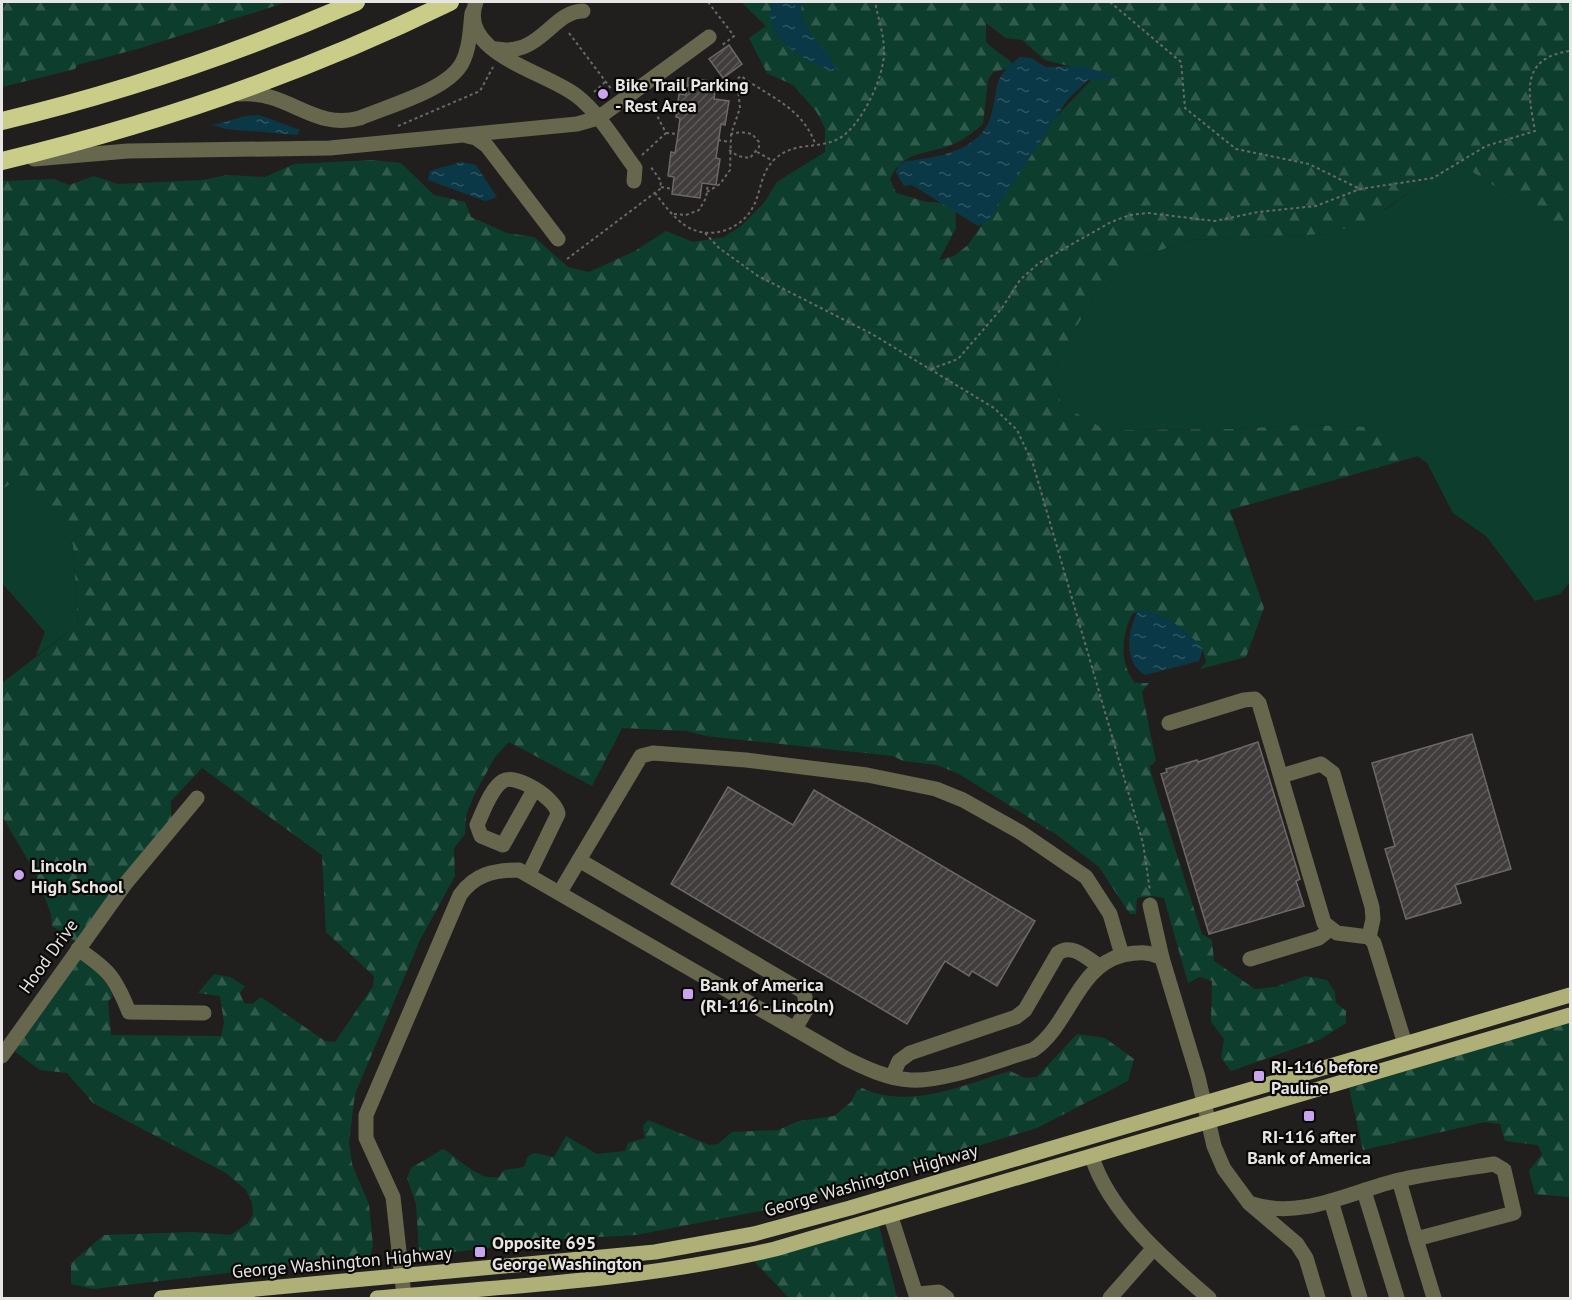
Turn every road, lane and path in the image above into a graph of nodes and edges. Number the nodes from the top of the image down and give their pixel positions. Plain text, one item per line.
1 (356, 2) edge
2 (450, 2) edge
3 (708, 2) edge
4 (875, 2) edge
5 (1110, 2) edge
6 (474, 7) edge
7 (583, 11) dead end
8 (569, 33) dead end
9 (713, 43) joint
10 (489, 47) junction
11 (1570, 51) edge
12 (497, 63) dead end
13 (665, 88) dead end
14 (657, 94) dead end
15 (686, 94) dead end
16 (221, 98) junction
17 (649, 100) junction
18 (620, 101) junction
19 (645, 103) dead end
20 (598, 118) junction
21 (2, 121) edge
22 (398, 126) dead end
23 (666, 133) junction
24 (678, 134) dead end
25 (731, 134) junction
26 (464, 135) junction
27 (718, 140) dead end
28 (730, 142) junction
29 (815, 144) junction
30 (729, 150) junction
31 (757, 152) junction
32 (772, 161) junction
33 (2, 162) edge
34 (634, 181) dead end
35 (708, 183) dead end
36 (661, 187) junction
37 (673, 189) dead end
38 (1360, 189) junction
39 (707, 192) junction
40 (655, 193) junction
41 (671, 212) junction
42 (705, 233) junction
43 (558, 239) dead end
44 (567, 259) dead end
45 (930, 369) junction
46 (1169, 723) dead end
47 (1281, 776) junction
48 (534, 790) junction
49 (197, 798) dead end
50 (579, 860) junction
51 (529, 874) junction
52 (560, 892) junction
53 (1150, 905) joint
54 (1329, 930) junction
55 (1370, 937) junction
56 (78, 949) junction
57 (1122, 956) junction
58 (1162, 958) junction
59 (1250, 959) dead end
60 (1100, 966) junction
61 (1570, 995) edge
62 (204, 1013) dead end
63 (1570, 1016) edge
64 (795, 1029) junction
65 (1405, 1044) junction
66 (2, 1056) edge
67 (1411, 1063) junction
68 (892, 1077) junction
69 (1205, 1103) junction
70 (1209, 1123) junction
71 (1092, 1157) junction
72 (1399, 1180) junction
73 (1364, 1191) junction
74 (1331, 1201) junction
75 (1250, 1203) junction
76 (891, 1217) junction
77 (1416, 1239) junction
78 (1153, 1249) junction
79 (402, 1276) junction
80 (404, 1296) junction
81 (918, 1296) edge
82 (161, 1299) edge
83 (377, 1299) edge
84 (947, 1299) edge
85 (1110, 1299) edge
86 (1209, 1299) edge
87 (1318, 1299) edge
88 (1360, 1299) edge
89 (1397, 1299) edge
90 (1434, 1299) edge

1 - 21 highway
2 - 16 highway
3 - 9 path
4 - 29 path
5 - 38 path
6 - 10 street
6 - 16 street
7 - 10 street
8 - 18 path
9 - 18 street
10 - 20 street
11 - 38 path
12 - 22 path
13 - 15 path
14 - 17 path
16 - 33 highway
17 - 19 path
17 - 23 path
18 - 20 street
20 - 26 street
20 - 34 street
23 - 24 path
23 - 36 path
25 - 28 path
25 - 29 path
25 - 31 path
26 - 33 street
26 - 43 street
27 - 28 path
28 - 30 path
29 - 32 path
30 - 31 path
30 - 39 path
31 - 32 path
32 - 42 path
35 - 39 path
36 - 37 path
36 - 40 path
38 - 45 path
39 - 41 path
40 - 41 path
40 - 44 path
41 - 42 path
42 - 45 path
45 - 53 path
46 - 47 street
47 - 54 street
47 - 55 street
48 - 48 street
48 - 51 street
49 - 56 street, Hood Drive
50 - 52 street
50 - 57 street
50 - 64 street
51 - 52 street
51 - 79 street
52 - 64 street
53 - 58 street
54 - 55 street
54 - 59 street
55 - 65 street
56 - 62 street
56 - 66 street, Hood Drive
57 - 58 street
57 - 60 street
58 - 69 street
60 - 68 street
60 - 68 street
61 - 65 main road, George Washington Highway
63 - 67 main road
64 - 68 street
65 - 67 main road
65 - 69 main road, George Washington Highway
67 - 70 main road
69 - 70 street
69 - 79 main road, George Washington Highway
70 - 71 main road
70 - 75 street
71 - 76 main road
71 - 78 street
72 - 73 street
72 - 77 street
72 - 77 street
73 - 74 street
73 - 89 street
74 - 75 street
74 - 88 street
75 - 87 street
76 - 80 main road
76 - 81 street
77 - 90 street
78 - 85 street
78 - 86 street
79 - 80 street
79 - 82 main road, George Washington Highway
80 - 83 main road
81 - 84 street

